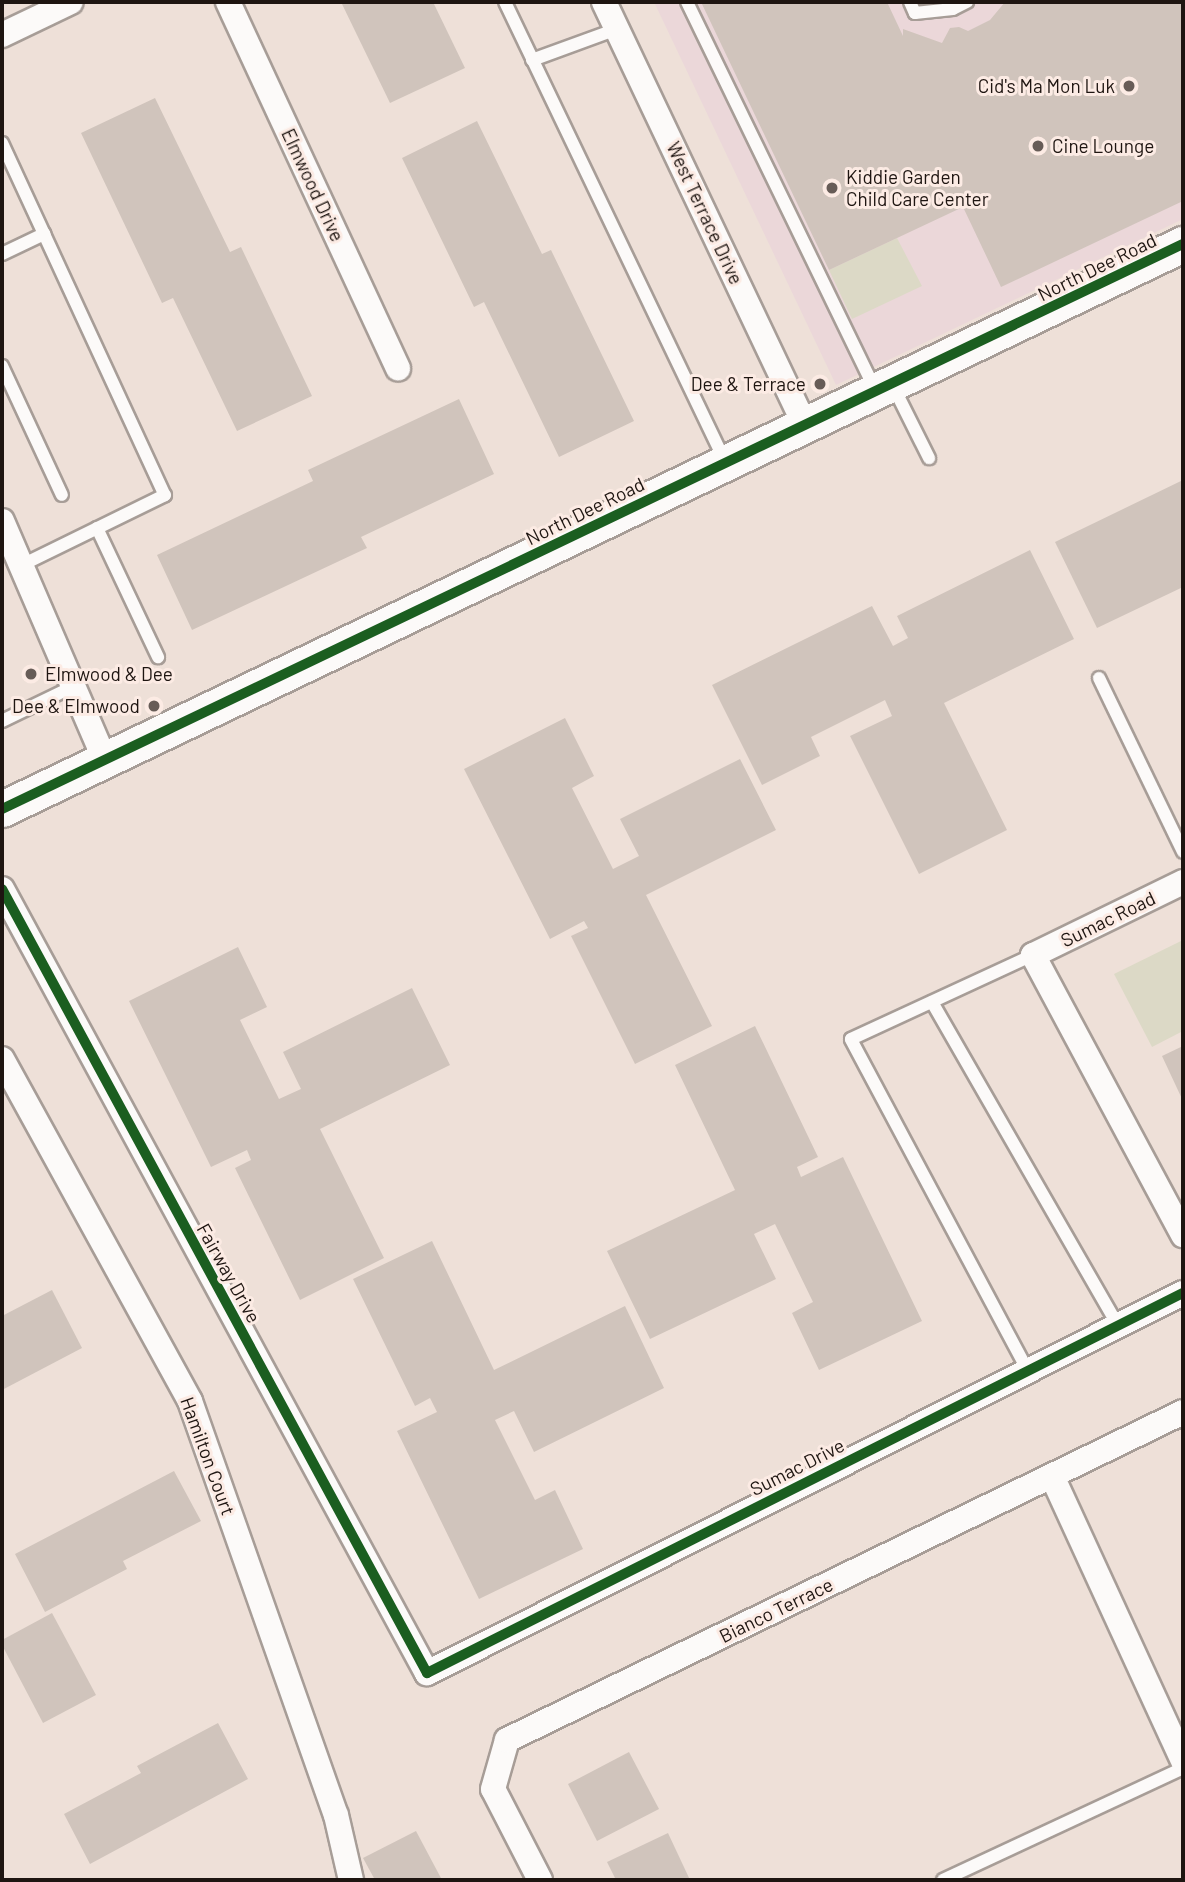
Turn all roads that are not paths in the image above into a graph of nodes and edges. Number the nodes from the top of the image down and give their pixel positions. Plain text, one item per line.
1 (71, 2) edge
2 (228, 2) edge
3 (505, 2) edge
4 (604, 2) edge
5 (687, 2) edge
6 (911, 2) edge
7 (967, 2) edge
8 (617, 29) junction
9 (2, 35) edge
10 (533, 60) junction
11 (2, 143) edge
12 (44, 234) junction
13 (1183, 244) edge
14 (2, 254) edge
15 (2, 366) edge
16 (398, 369) dead end
17 (884, 388) junction
18 (805, 425) junction
19 (929, 458) dead end
20 (726, 463) junction
21 (62, 495) dead end
22 (2, 522) edge
23 (97, 528) junction
24 (23, 565) junction
25 (158, 657) dead end
26 (1099, 678) dead end
27 (74, 686) junction
28 (2, 721) edge
29 (105, 760) junction
30 (2, 809) edge
31 (1183, 852) edge
32 (1183, 882) edge
33 (2, 889) edge
34 (1033, 955) junction
35 (932, 1002) junction
36 (2, 1059) edge
37 (1183, 1235) edge
38 (1183, 1293) edge
39 (1118, 1326) junction
40 (1028, 1371) junction
41 (1183, 1412) edge
42 (1052, 1476) junction
43 (427, 1673) joint
44 (1183, 1761) edge
45 (1183, 1768) edge
46 (351, 1880) edge
47 (540, 1880) edge
48 (943, 1880) edge

1 - 9 street
2 - 16 street, Elmwood Drive
3 - 10 lane
4 - 8 street, West Terrace Drive
5 - 17 lane
6 - 7 lane
8 - 10 lane
8 - 18 street, West Terrace Drive
10 - 20 lane
11 - 12 lane
12 - 14 lane
12 - 23 lane
13 - 17 street, North Dee Road
15 - 21 lane
17 - 18 street, North Dee Road
17 - 19 lane
18 - 20 street, North Dee Road
20 - 29 street, North Dee Road
22 - 24 street
23 - 24 lane
23 - 25 lane
24 - 27 street
26 - 31 lane
27 - 28 lane
27 - 29 street
29 - 30 street, North Dee Road
32 - 34 street, Sumac Road
33 - 43 street, Fairway Drive
34 - 35 lane
34 - 37 street
35 - 39 lane
35 - 40 lane
36 - 46 street, Hamilton Court
38 - 39 street, Sumac Drive
39 - 40 street, Sumac Drive
40 - 43 street, Sumac Drive
41 - 42 street, Bianco Terrace
42 - 44 street
42 - 47 street, Bianco Terrace
45 - 48 lane

